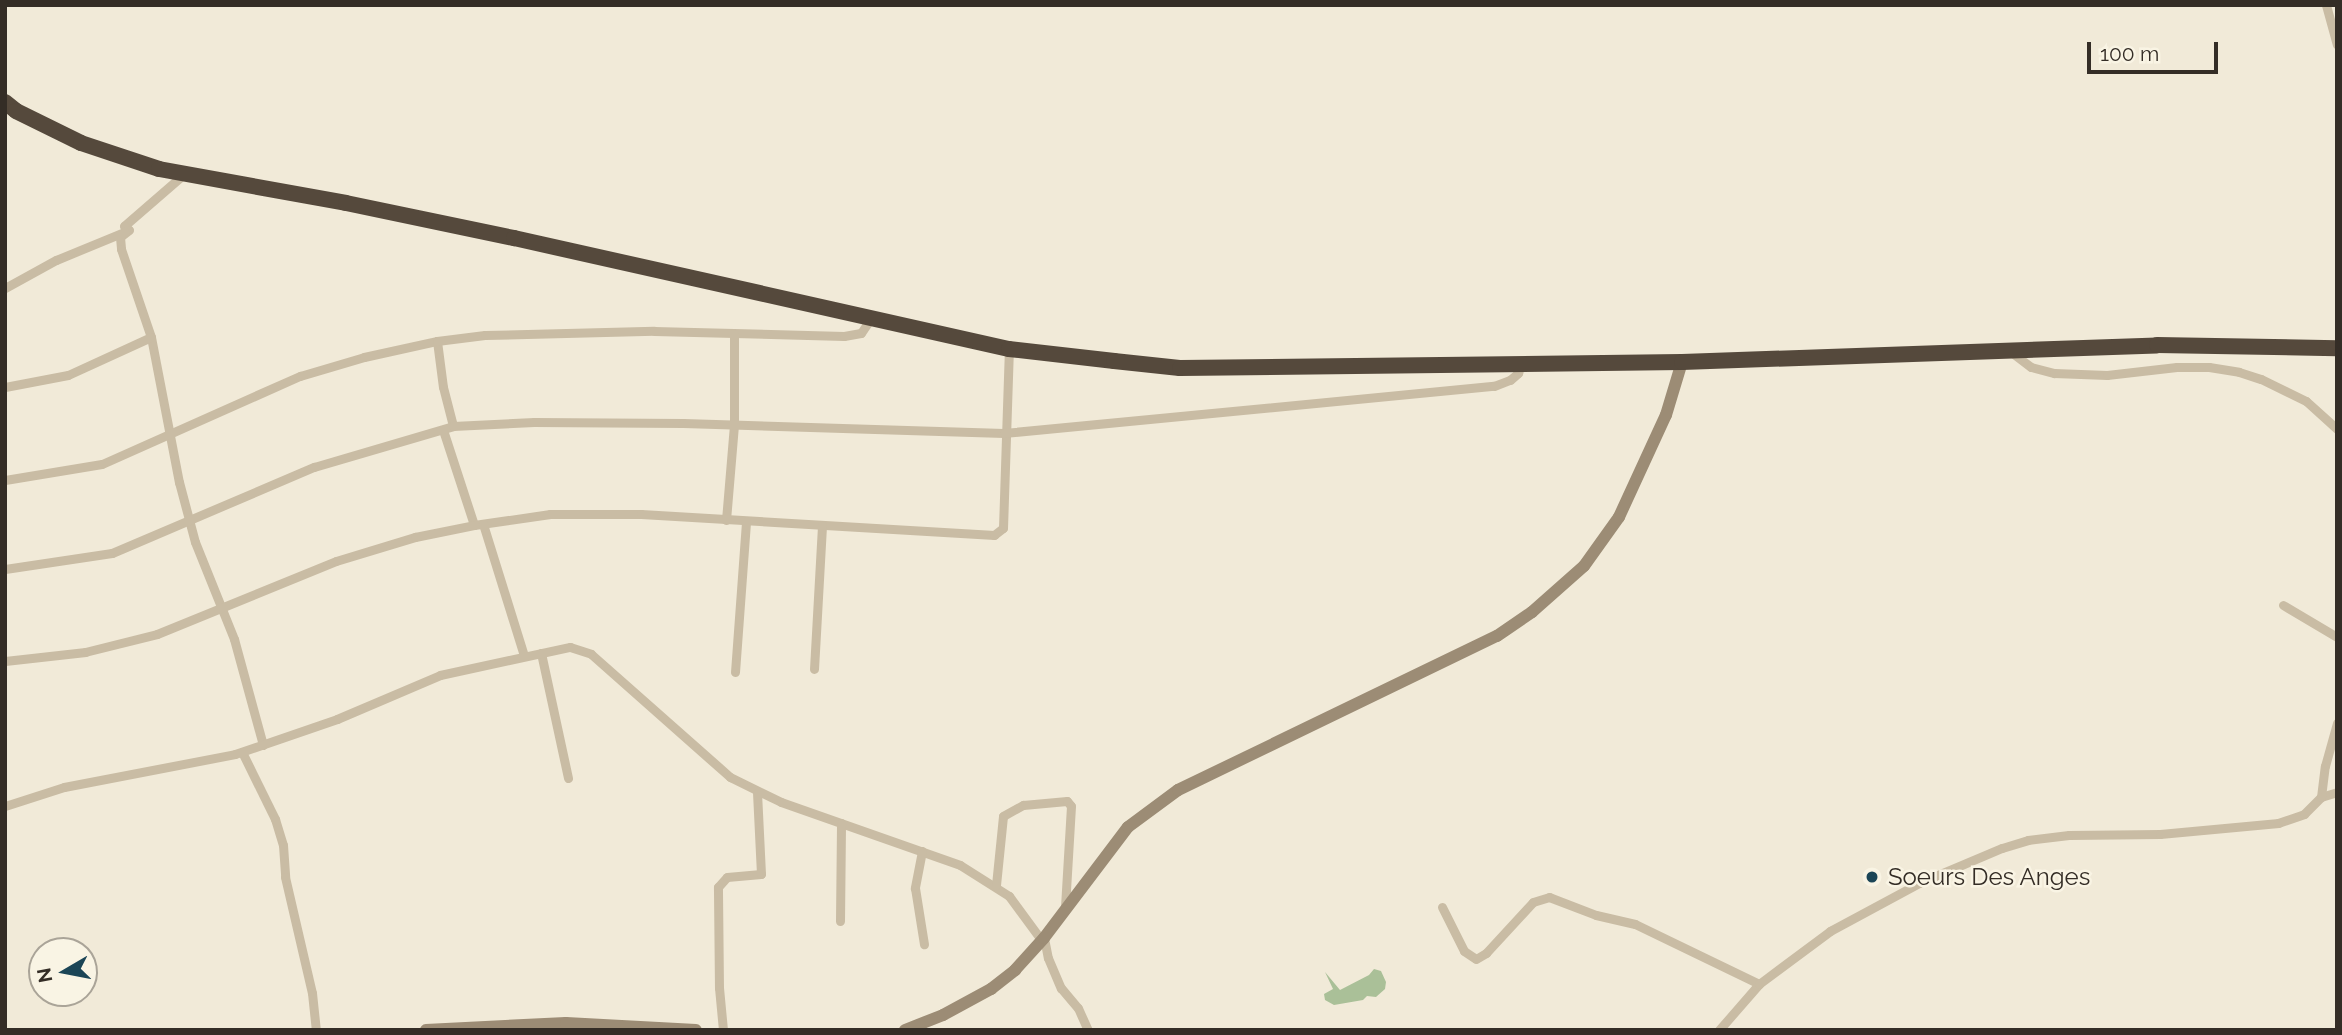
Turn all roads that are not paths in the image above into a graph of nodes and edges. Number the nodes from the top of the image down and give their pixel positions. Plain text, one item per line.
1 (2326, 5) edge
2 (2337, 45) edge
3 (5, 102) edge
4 (184, 174) junction
5 (129, 230) junction
6 (5, 288) edge
7 (871, 318) junction
8 (734, 334) junction
9 (151, 337) junction
10 (438, 341) junction
11 (2337, 348) edge
12 (1009, 349) junction
13 (2011, 352) junction
14 (1521, 362) junction
15 (1682, 362) junction
16 (5, 387) edge
17 (734, 424) junction
18 (453, 426) junction
19 (2337, 429) edge
20 (443, 430) junction
21 (170, 433) junction
22 (1004, 433) junction
23 (5, 480) edge
24 (726, 520) junction
25 (746, 521) junction
26 (191, 522) junction
27 (479, 525) junction
28 (822, 526) junction
29 (5, 569) edge
30 (2283, 605) dead end
31 (223, 610) junction
32 (2337, 638) edge
33 (541, 653) junction
34 (524, 656) junction
35 (5, 661) edge
36 (814, 668) dead end
37 (736, 672) dead end
38 (2337, 723) edge
39 (263, 745) junction
40 (242, 752) junction
41 (568, 778) dead end
42 (2337, 792) edge
43 (757, 793) junction
44 (2321, 797) junction
45 (5, 806) edge
46 (841, 823) junction
47 (922, 851) junction
48 (996, 885) junction
49 (1442, 907) dead end
50 (1065, 909) junction
51 (840, 921) dead end
52 (1043, 940) junction
53 (924, 944) dead end
54 (1759, 984) junction
55 (316, 1030) edge
56 (426, 1030) edge
57 (696, 1030) edge
58 (723, 1030) edge
59 (905, 1030) edge
60 (1088, 1030) edge
61 (1719, 1030) edge

1 - 2 street
3 - 4 highway
4 - 5 street
4 - 7 highway
5 - 6 street
5 - 9 street
7 - 8 street
7 - 12 highway
8 - 10 street
8 - 17 street
9 - 16 street
9 - 21 street
10 - 18 street
10 - 21 street
11 - 13 highway
12 - 14 highway
12 - 22 street
13 - 15 highway
13 - 19 street
14 - 15 highway
14 - 22 street
15 - 50 street
17 - 18 street
17 - 22 street
17 - 24 street
18 - 20 street
20 - 26 street
20 - 27 street
21 - 23 street
21 - 26 street
22 - 28 street
24 - 25 street
24 - 27 street
25 - 28 street
25 - 37 street
26 - 29 street
26 - 31 street
27 - 31 street
27 - 34 street
28 - 36 street
30 - 32 street
31 - 35 street
31 - 39 street
33 - 34 street
33 - 41 street
33 - 43 street
34 - 39 street
38 - 44 street
39 - 40 street
40 - 45 street
40 - 55 street
42 - 44 street
43 - 46 street
43 - 58 street
44 - 54 street
46 - 47 street
46 - 51 street
47 - 48 street
47 - 53 street
48 - 50 street
48 - 52 street
49 - 54 street
50 - 52 street
52 - 59 street
52 - 60 street
54 - 61 street
56 - 57 street

